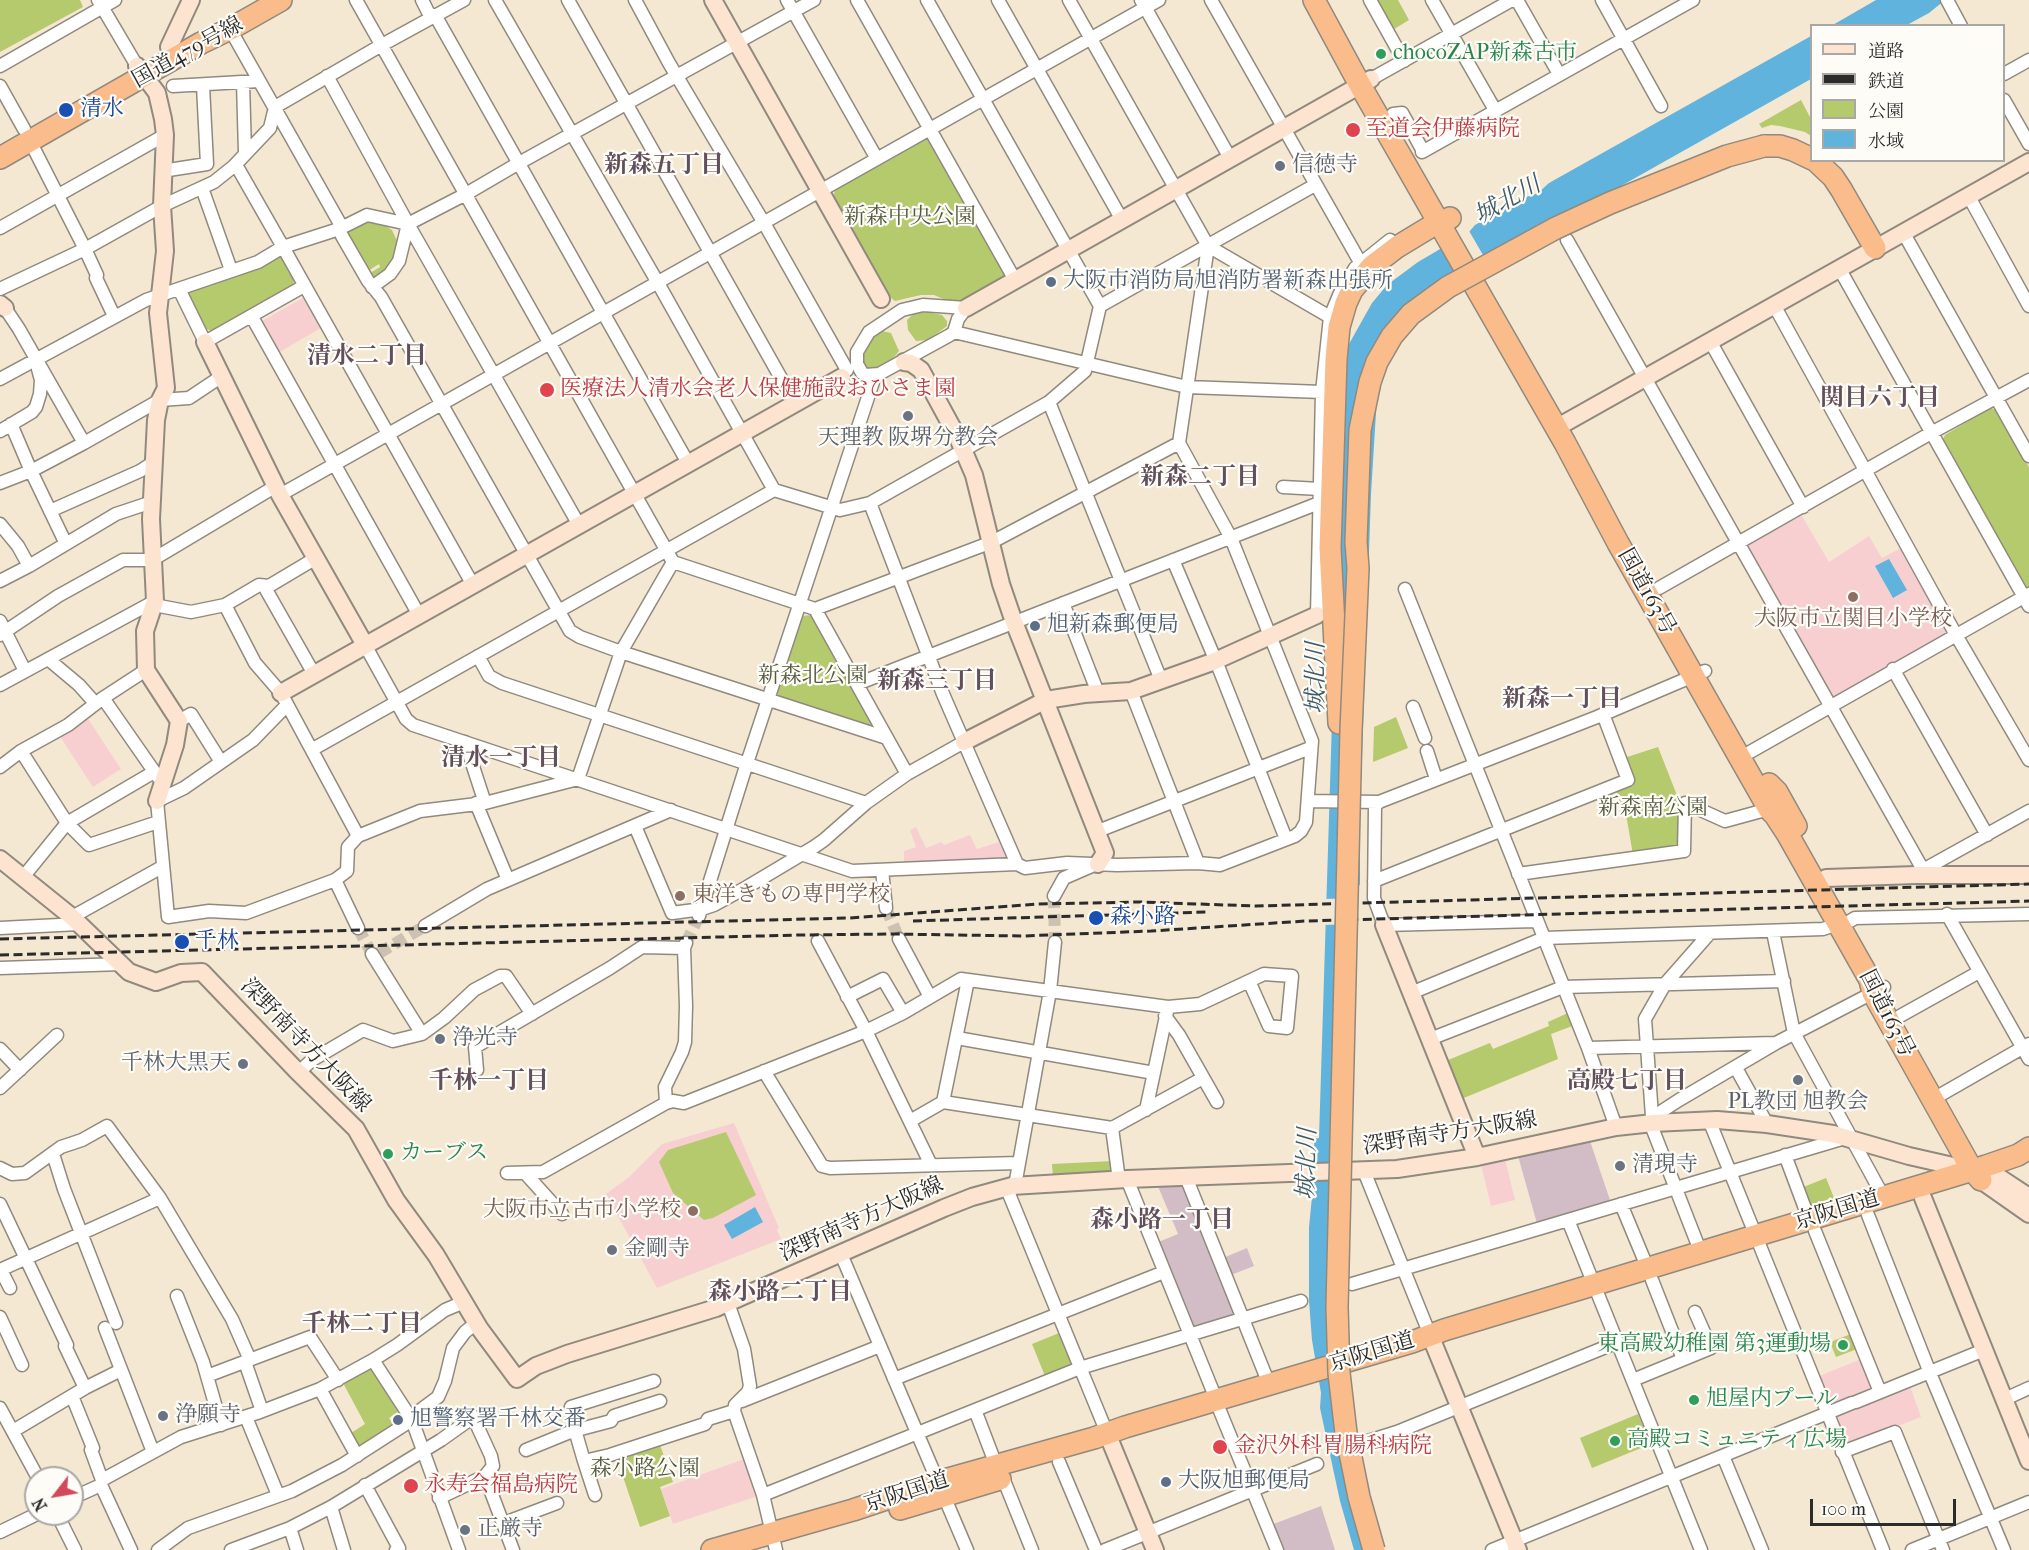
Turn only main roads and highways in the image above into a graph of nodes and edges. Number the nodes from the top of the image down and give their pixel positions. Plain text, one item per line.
1 (252, 0) edge
2 (281, 0) edge
3 (1314, 0) edge
4 (1328, 0) edge
5 (141, 71) junction
6 (1366, 82) junction
7 (27, 135) junction
8 (0, 142) edge
9 (0, 158) edge
10 (1810, 158) edge
11 (1815, 162) edge
12 (1439, 225) junction
13 (1875, 248) road end
14 (1562, 425) junction
15 (1699, 674) junction
16 (1769, 784) junction
17 (1769, 809) junction
18 (1841, 924) junction
19 (1878, 990) junction
20 (2029, 1148) edge
21 (2029, 1161) edge
22 (1984, 1173) junction
23 (1812, 1225) junction
24 (1758, 1241) junction
25 (1650, 1274) junction
26 (1307, 1378) junction
27 (1218, 1405) junction
28 (1109, 1438) junction
29 (999, 1472) junction
30 (772, 1545) edge
31 (712, 1550) edge
32 (1362, 1550) edge
33 (1374, 1550) edge

1 - 5 highway, 国道479号線
2 - 5 highway, 国道479号線
3 - 6 highway, 国道163号
4 - 6 highway, 国道163号
5 - 7 highway, 国道479号線
6 - 12 highway, 国道163号
6 - 12 highway, 国道163号
7 - 8 highway, 国道479号線
7 - 9 highway, 国道479号線
10 - 33 highway, bridge
11 - 13 highway
12 - 14 highway, 国道163号
12 - 32 highway
14 - 15 highway, 国道163号
14 - 15 highway, 国道163号
15 - 16 highway, 国道163号
15 - 17 highway, 国道163号
16 - 18 highway
16 - 19 highway, 国道163号
17 - 18 highway
17 - 19 highway, 国道163号
18 - 19 highway
19 - 22 highway, 国道163号
19 - 22 highway, 国道163号
20 - 22 highway, 京阪国道
21 - 22 highway, 京阪国道
22 - 23 highway, 京阪国道
22 - 23 highway, 京阪国道
23 - 24 highway, 京阪国道
24 - 25 highway, 京阪国道
24 - 25 highway, 京阪国道
25 - 26 highway, 京阪国道
26 - 27 highway, 京阪国道
26 - 27 highway, 京阪国道
27 - 28 highway, 京阪国道
28 - 29 highway, 京阪国道
28 - 29 highway, 京阪国道
29 - 30 highway, 京阪国道
30 - 31 highway, 京阪国道

